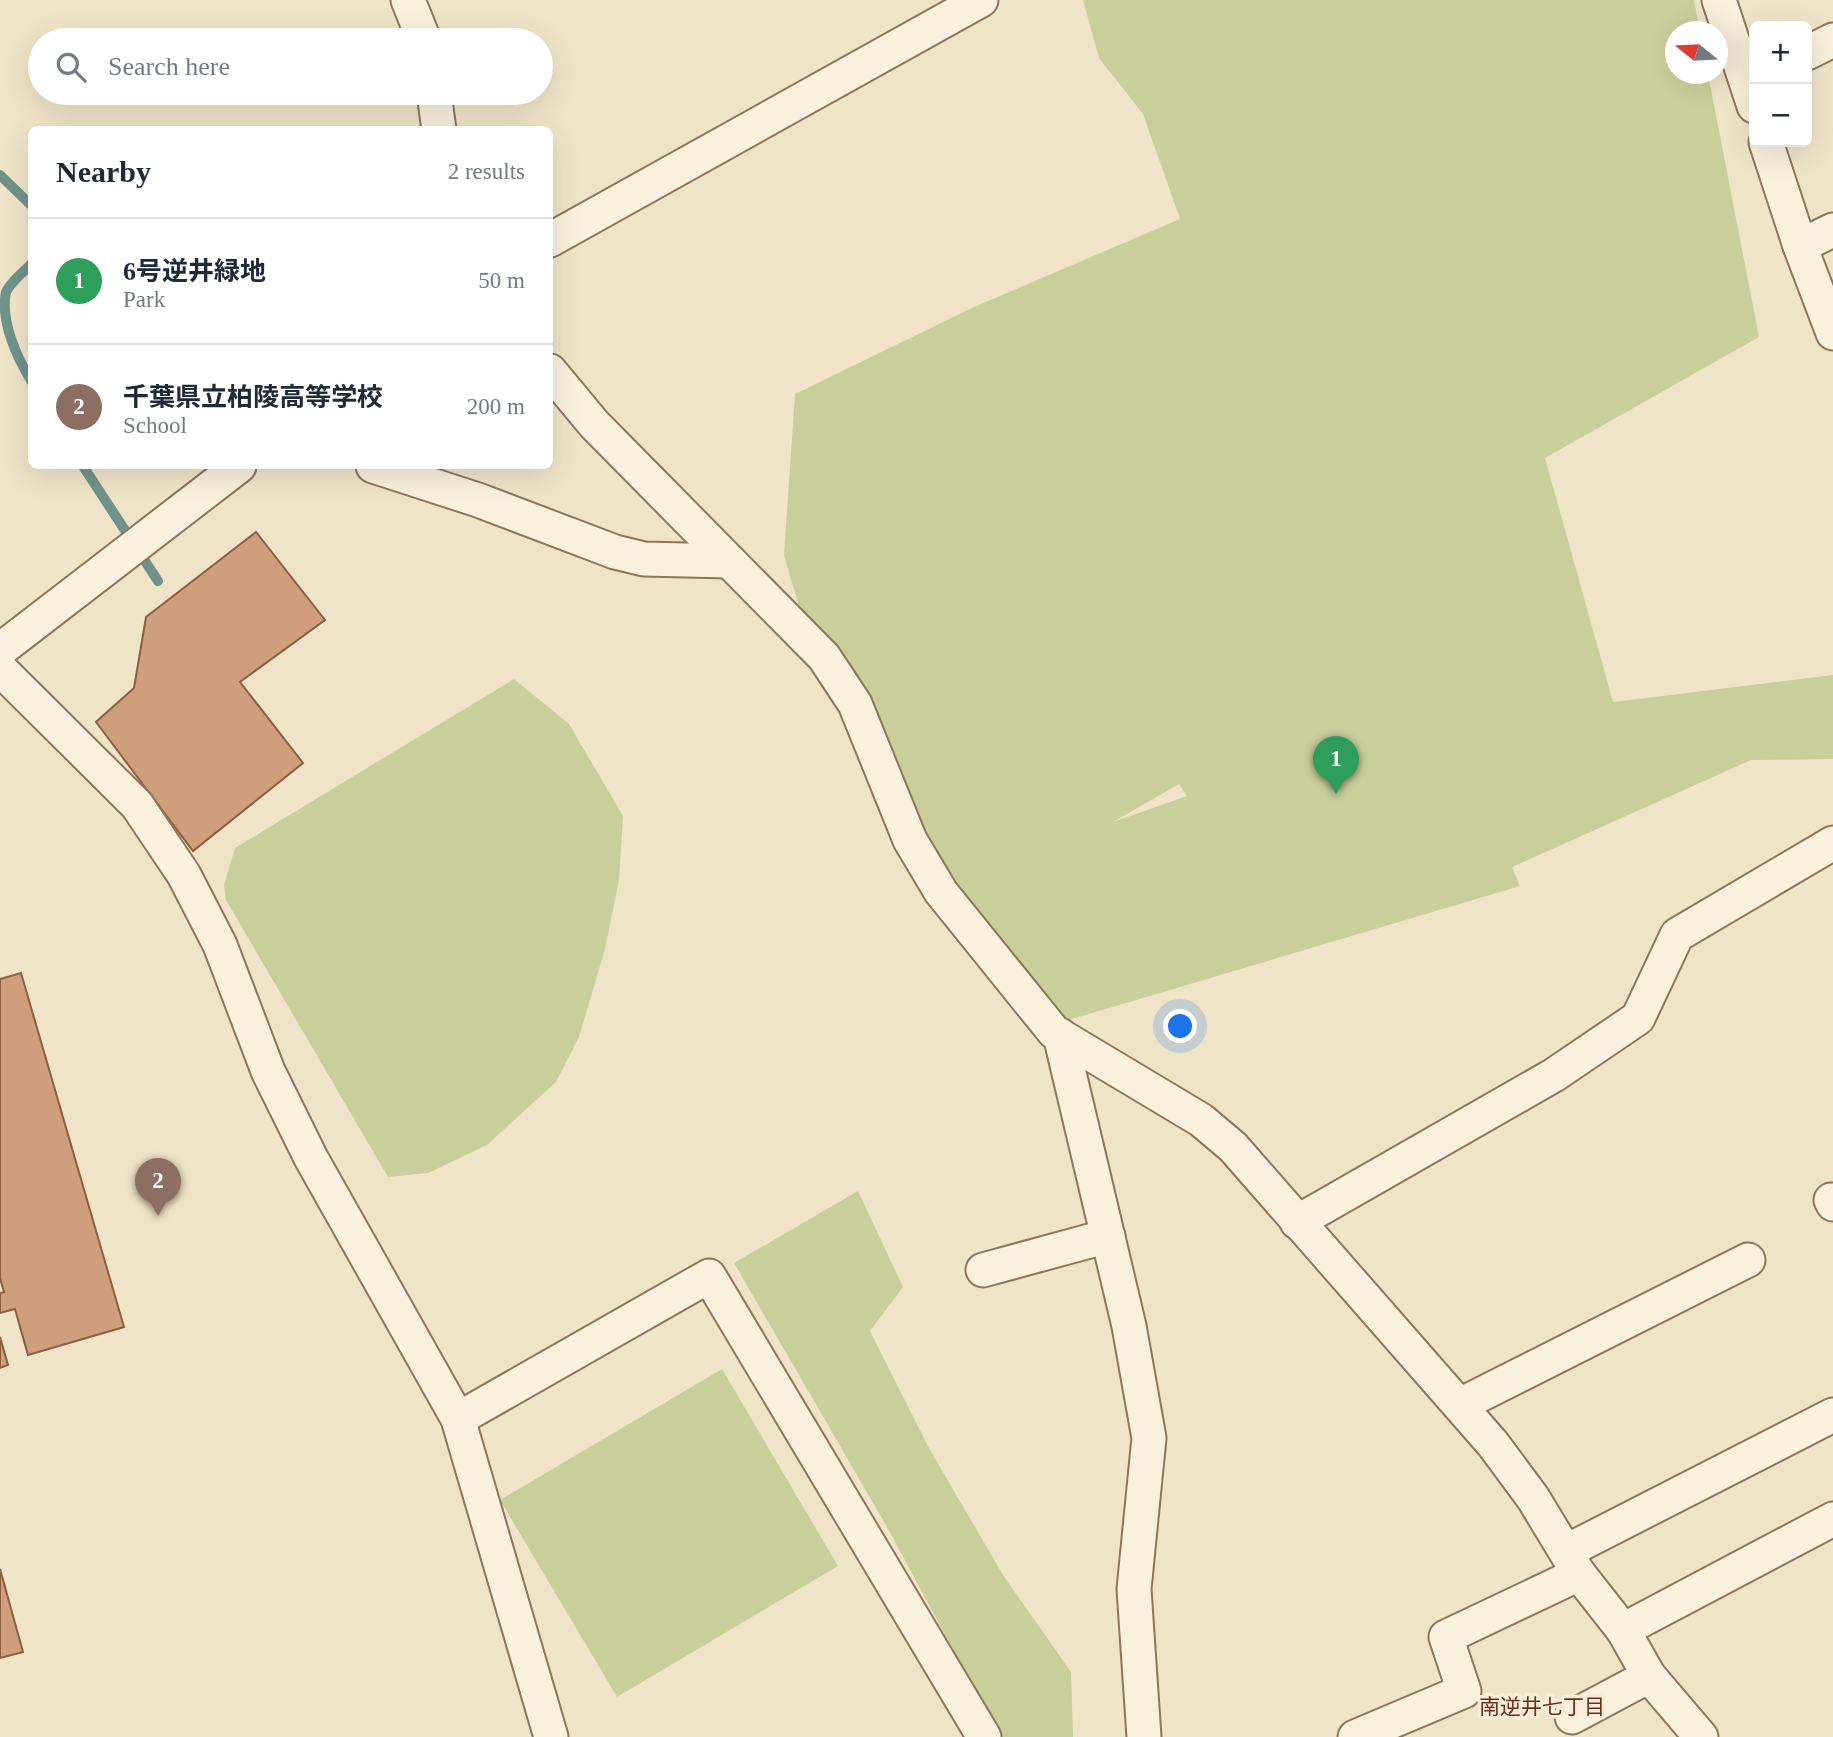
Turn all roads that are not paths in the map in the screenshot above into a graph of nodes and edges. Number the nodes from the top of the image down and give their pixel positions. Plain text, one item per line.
1 (408, 0) edge
2 (981, 0) edge
3 (1719, 0) edge
4 (419, 28) edge
5 (1833, 40) edge
6 (1812, 50) edge
7 (1750, 84) edge
8 (436, 105) edge
9 (438, 126) edge
10 (1768, 147) edge
11 (1833, 230) edge
12 (553, 238) edge
13 (1800, 246) junction
14 (1833, 333) edge
15 (553, 375) edge
16 (235, 469) edge
17 (382, 469) edge
18 (729, 561) junction
19 (0, 650) edge
20 (0, 669) edge
21 (1833, 843) edge
22 (1060, 1035) junction
23 (1297, 1222) junction
24 (1108, 1236) junction
25 (1748, 1261) dead end
26 (983, 1270) dead end
27 (1460, 1405) junction
28 (1833, 1415) edge
29 (457, 1419) junction
30 (1833, 1519) edge
31 (1573, 1562) junction
32 (1623, 1630) junction
33 (1649, 1676) junction
34 (1572, 1717) dead end
35 (551, 1737) edge
36 (984, 1737) edge
37 (1144, 1737) edge
38 (1355, 1737) edge
39 (1701, 1737) edge

1 - 4 street
2 - 12 street
3 - 7 street
5 - 6 street
8 - 9 street
10 - 13 street
11 - 13 street
13 - 14 street
15 - 18 street
16 - 19 street
17 - 18 street
18 - 22 street
20 - 29 street
21 - 23 street
22 - 23 street
22 - 24 street
23 - 27 street
24 - 26 street
24 - 37 street
25 - 27 street
27 - 31 street
28 - 31 street
29 - 35 street
29 - 36 street
30 - 32 street
31 - 32 street
31 - 38 street
32 - 33 street
33 - 34 street
33 - 39 street

